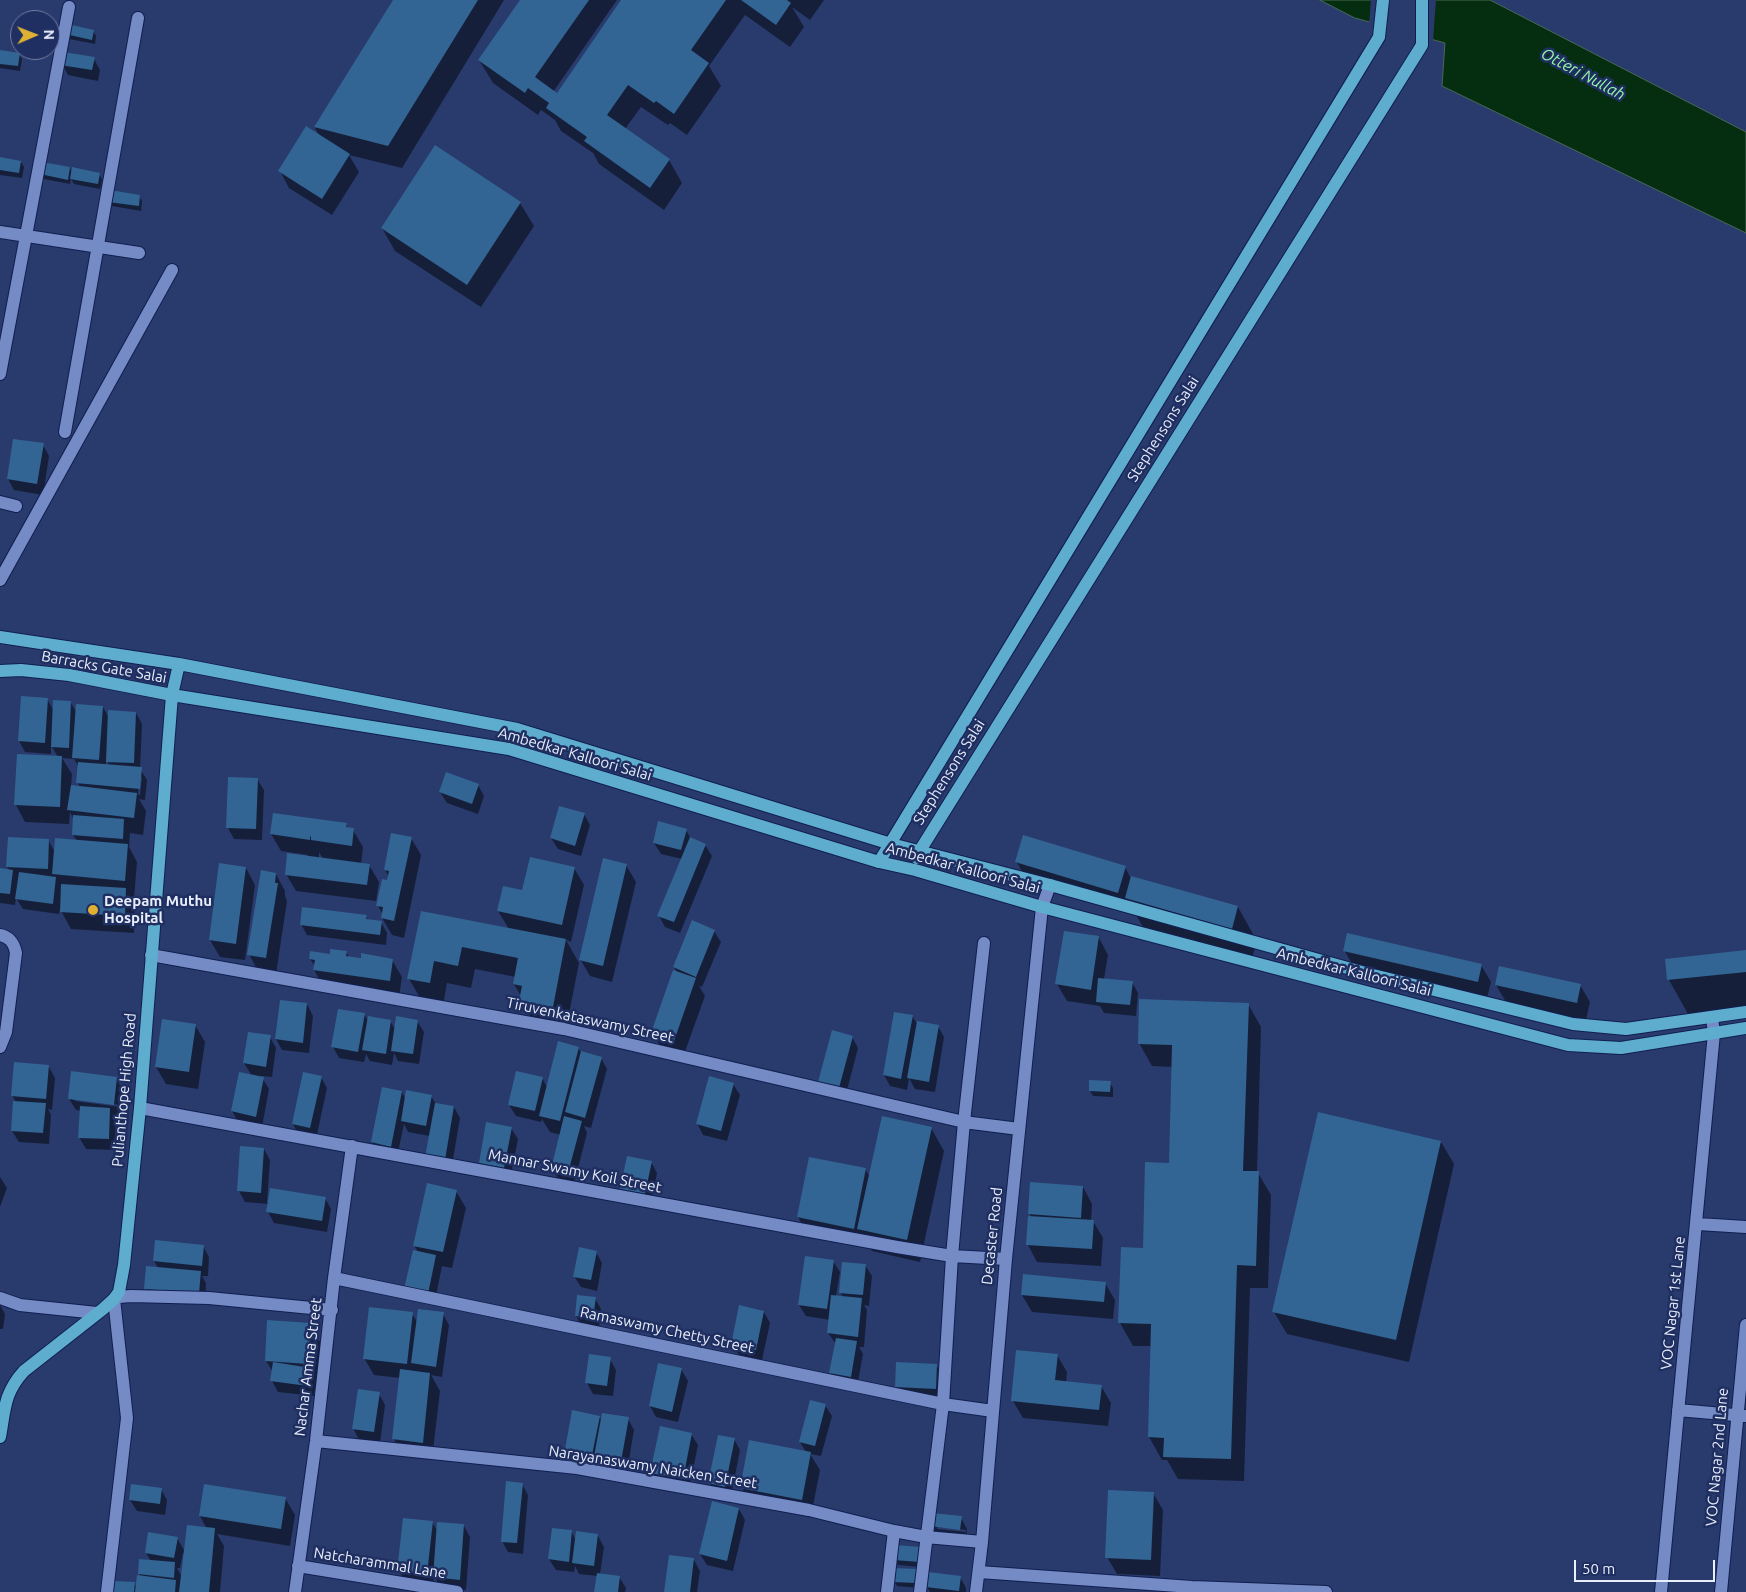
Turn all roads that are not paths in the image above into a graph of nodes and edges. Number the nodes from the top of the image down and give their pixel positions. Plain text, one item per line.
1 (1383, 0) edge
2 (1422, 0) edge
3 (69, 7) dead end
4 (138, 18) dead end
5 (0, 232) edge
6 (26, 236) junction
7 (98, 247) junction
8 (139, 253) dead end
9 (172, 270) dead end
10 (0, 374) edge
11 (65, 432) dead end
12 (0, 502) edge
13 (16, 506) dead end
14 (0, 580) edge
15 (0, 637) edge
16 (179, 664) junction
17 (0, 671) edge
18 (172, 695) junction
19 (891, 844) junction
20 (919, 852) junction
21 (879, 862) junction
22 (915, 870) junction
23 (1050, 885) junction
24 (1042, 907) junction
25 (0, 935) edge
26 (984, 943) dead end
27 (151, 955) junction
28 (1746, 1012) edge
29 (1712, 1018) junction
30 (1746, 1028) edge
31 (1714, 1033) junction
32 (0, 1047) edge
33 (140, 1108) junction
34 (964, 1122) junction
35 (1019, 1129) junction
36 (352, 1146) junction
37 (1698, 1224) junction
38 (1746, 1227) edge
39 (952, 1256) junction
40 (1006, 1259) junction
41 (334, 1278) junction
42 (0, 1298) edge
43 (114, 1299) junction
44 (332, 1310) junction
45 (98, 1313) junction
46 (1746, 1325) edge
47 (3, 1398) edge
48 (943, 1404) junction
49 (1678, 1410) junction
50 (994, 1411) junction
51 (1742, 1415) edge
52 (0, 1437) edge
53 (316, 1441) junction
54 (894, 1531) junction
55 (926, 1537) junction
56 (982, 1542) junction
57 (298, 1566) junction
58 (979, 1572) junction
59 (107, 1592) edge
60 (295, 1592) edge
61 (457, 1592) edge
62 (887, 1592) edge
63 (920, 1592) edge
64 (976, 1592) edge
65 (1326, 1592) edge
66 (1661, 1592) edge
67 (1721, 1592) edge

1 - 19 main road, Stephensons Salai
2 - 20 main road, Stephensons Salai
3 - 6 street
4 - 7 street
5 - 6 street
6 - 7 street
6 - 10 street
7 - 8 street
7 - 11 street
9 - 14 street
12 - 13 street
15 - 16 main road, Ambedkar Kalloori Salai
16 - 18 main road, Pulianthope High Road
16 - 19 main road, Ambedkar Kalloori Salai
17 - 18 main road, Barracks Gate Salai
18 - 21 main road, Ambedkar Kalloori Salai
18 - 27 main road, Pulianthope High Road
19 - 20 main road, Ambedkar Kalloori Salai
19 - 21 main road, Stephensons Salai
20 - 22 main road, Stephensons Salai
20 - 23 main road, Ambedkar Kalloori Salai
21 - 22 main road, Ambedkar Kalloori Salai
22 - 24 main road, Ambedkar Kalloori Salai
23 - 24 street, Decaster Road
23 - 29 main road, Ambedkar Kalloori Salai
24 - 31 main road, Ambedkar Kalloori Salai
24 - 35 street, Decaster Road
25 - 32 street
26 - 34 street
27 - 33 main road, Pulianthope High Road
27 - 34 street, Tiruvenkataswamy Street
28 - 29 main road, Ambedkar Kalloori Salai
29 - 31 street, VOC Nagar 1st Lane
30 - 31 main road, Ambedkar Kalloori Salai
31 - 37 street, VOC Nagar 1st Lane
33 - 36 street, Mannar Swamy Koil Street
33 - 43 main road, Pulianthope High Road
34 - 35 street, Tiruvenkataswamy Street
34 - 39 street
35 - 40 street, Decaster Road
36 - 39 street, Mannar Swamy Koil Street
36 - 41 street, Nachar Amma Street
37 - 38 street
37 - 49 street, VOC Nagar 1st Lane
39 - 40 street, Mannar Swamy Koil Street
39 - 48 street
40 - 50 street, Decaster Road
41 - 44 street, Nachar Amma Street
41 - 48 street, Ramaswamy Chetty Street
42 - 45 street
43 - 44 street
43 - 45 main road, Pulianthope High Road
43 - 59 street
44 - 53 street, Nachar Amma Street
45 - 47 main road, Pulianthope High Road
46 - 51 street, VOC Nagar 2nd Lane
47 - 52 main road, Pulianthope High Road
48 - 50 street, Ramaswamy Chetty Street
48 - 55 street
49 - 51 street
49 - 66 street, VOC Nagar 1st Lane
50 - 56 street, Decaster Road
51 - 67 street, VOC Nagar 2nd Lane
53 - 54 street, Narayanaswamy Naicken Street
53 - 57 street, Nachar Amma Street
54 - 55 street, Narayanaswamy Naicken Street
54 - 62 street
55 - 56 street, Narayanaswamy Naicken Street
55 - 63 street
56 - 58 street, Decaster Road
57 - 60 street, Nachar Amma Street
57 - 61 street, Natcharammal Lane
58 - 64 street, Decaster Road
58 - 65 street

